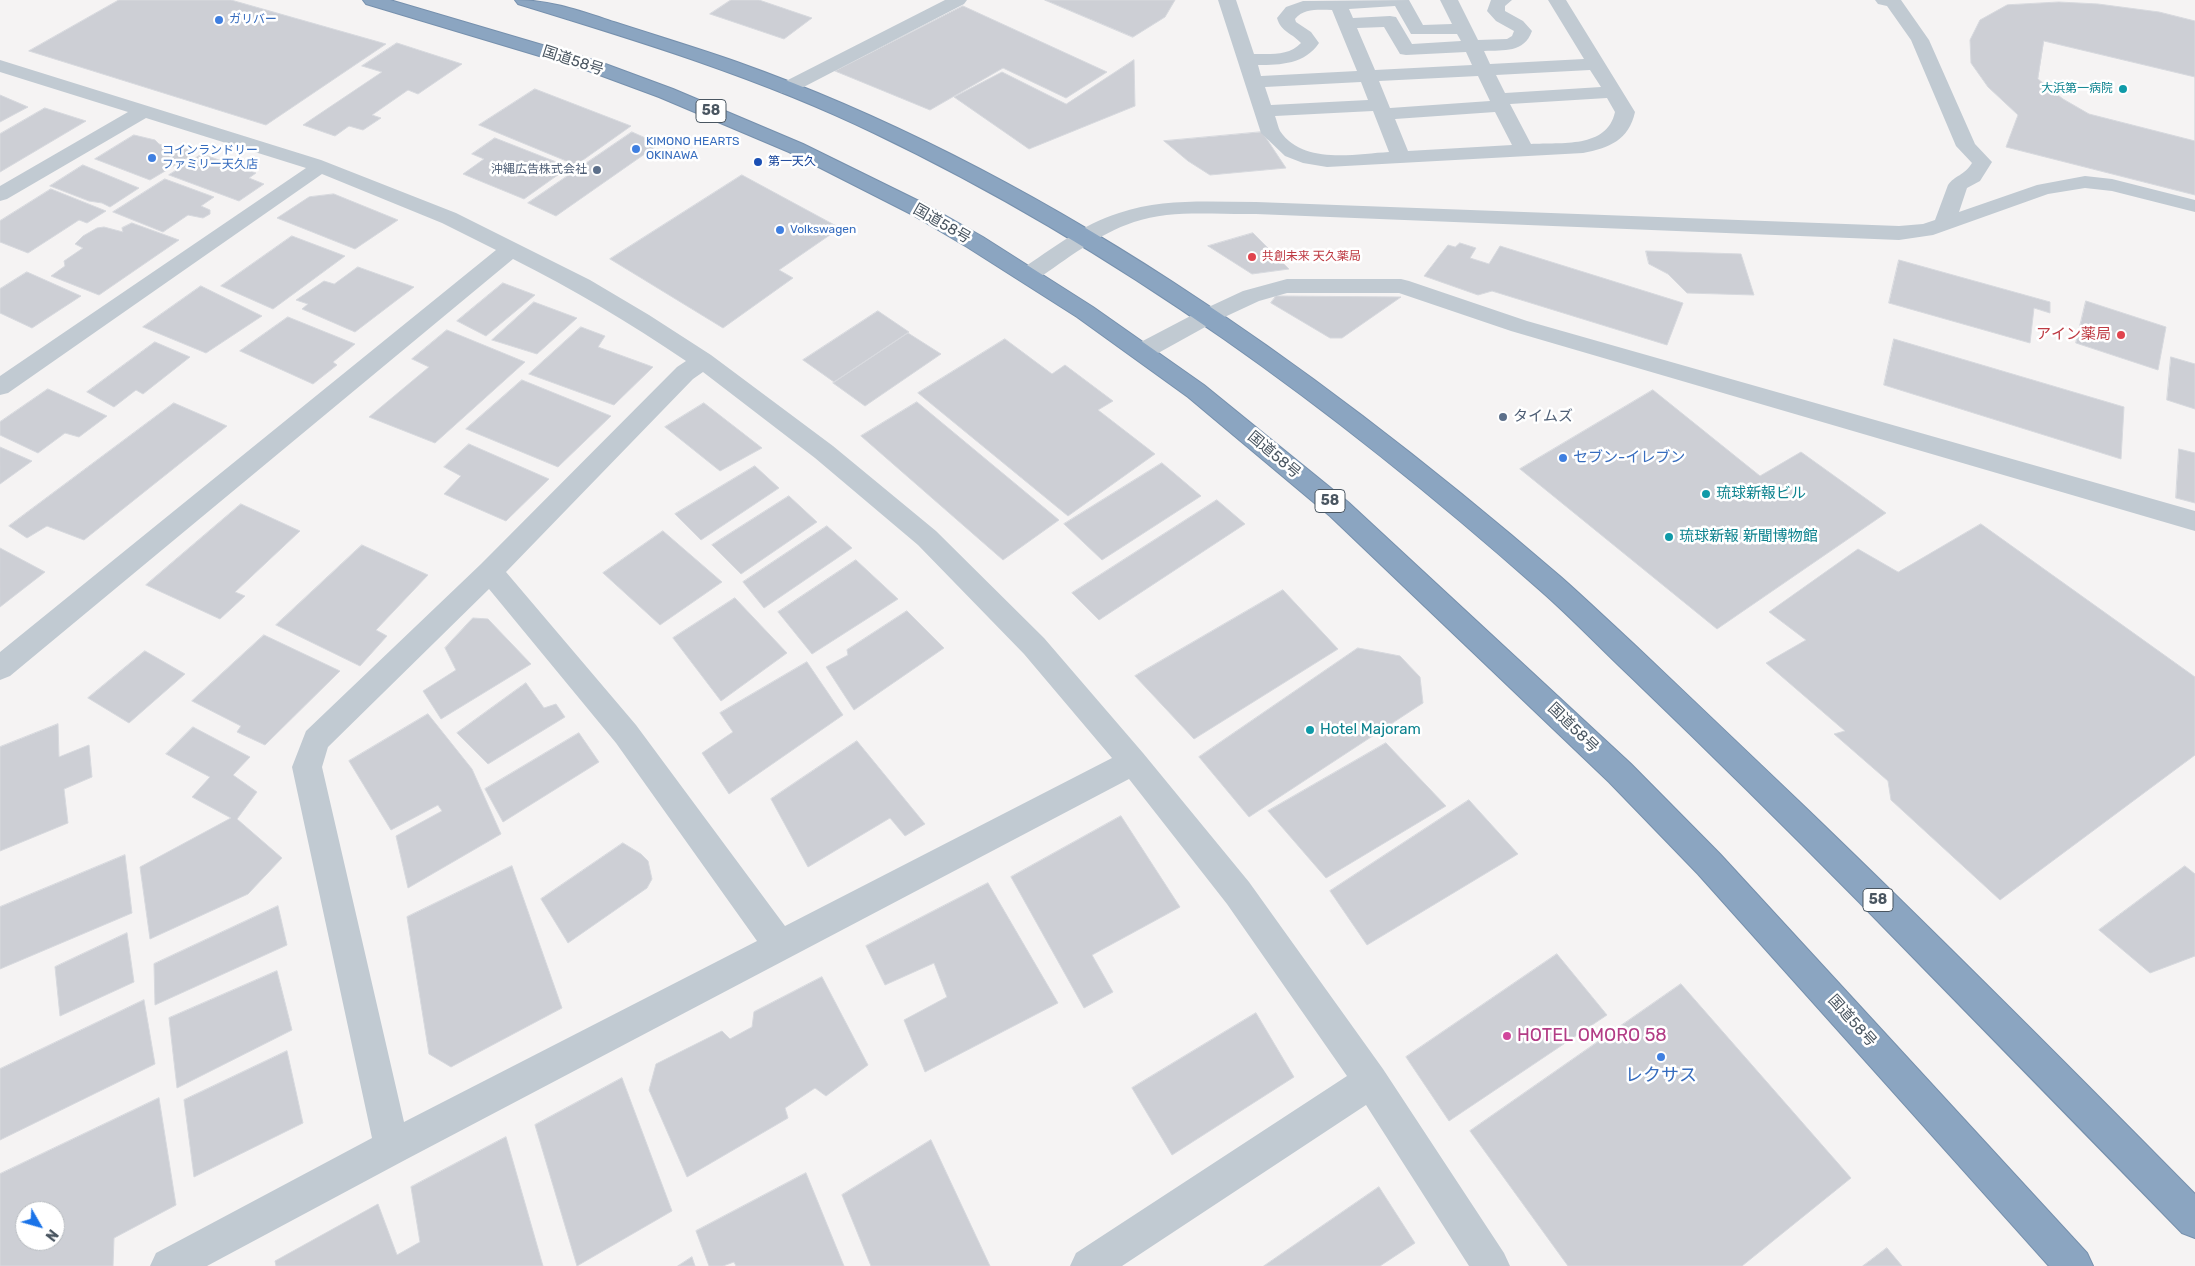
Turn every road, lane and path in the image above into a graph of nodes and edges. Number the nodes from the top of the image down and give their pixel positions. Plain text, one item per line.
1 (372, 0) edge
2 (524, 0) edge
3 (958, 0) edge
4 (1227, 0) edge
5 (1449, 0) edge
6 (1503, 0) edge
7 (1558, 0) edge
8 (1884, 0) edge
9 (1892, 0) edge
10 (1337, 2) edge
11 (1346, 23) junction
12 (1463, 29) junction
13 (1472, 46) junction
14 (1247, 60) junction
15 (1596, 64) junction
16 (1482, 69) junction
17 (4, 71) edge
18 (1367, 75) junction
19 (1255, 82) junction
20 (787, 88) junction
21 (1613, 92) junction
22 (1499, 102) junction
23 (1381, 109) junction
24 (145, 110) junction
25 (1265, 111) junction
26 (1524, 150) junction
27 (1401, 157) junction
28 (320, 167) junction
29 (0, 195) edge
30 (2195, 206) edge
31 (1944, 223) junction
32 (1085, 238) junction
33 (511, 248) junction
34 (1028, 275) junction
35 (1208, 316) junction
36 (1143, 351) junction
37 (703, 361) junction
38 (0, 387) edge
39 (2195, 521) edge
40 (490, 571) junction
41 (0, 668) edge
42 (1133, 762) junction
43 (779, 946) junction
44 (1371, 1081) junction
45 (392, 1147) junction
46 (2195, 1220) edge
47 (169, 1266) edge
48 (1089, 1266) edge
49 (1491, 1266) edge
50 (2074, 1266) edge

1 - 34 highway, 国道58号 / 58
2 - 20 highway, 58
3 - 20 street
4 - 14 street
5 - 12 street
6 - 13 street
7 - 15 street
8 - 9 street
9 - 31 street
10 - 11 street
10 - 12 street
10 - 14 street
11 - 13 street
11 - 18 street
12 - 13 street
13 - 16 street
14 - 19 street
15 - 16 street
15 - 21 street
16 - 18 street
16 - 22 street
17 - 24 street
18 - 19 street
18 - 23 street
19 - 25 street
20 - 32 highway, 58
21 - 22 street
21 - 26 street
22 - 23 street
22 - 26 street
23 - 25 street
23 - 27 street
24 - 28 street
24 - 29 street
25 - 27 street
26 - 27 street
28 - 33 street
28 - 38 street
30 - 31 street
31 - 32 street
32 - 34 street
32 - 35 highway, 58
33 - 37 street
33 - 41 street
34 - 36 highway, 国道58号 / 58
35 - 36 street
35 - 39 street
35 - 46 highway, 58
36 - 50 highway, 国道58号 / 58
37 - 40 street
37 - 42 street
40 - 43 street
40 - 45 street
42 - 43 street
42 - 44 street
43 - 45 street
44 - 48 street
44 - 49 street
45 - 47 street

